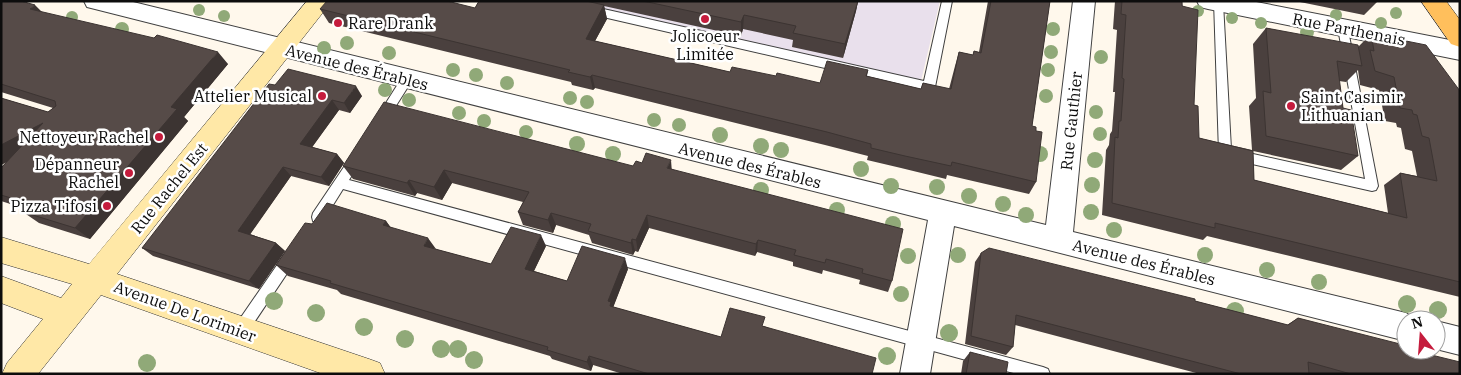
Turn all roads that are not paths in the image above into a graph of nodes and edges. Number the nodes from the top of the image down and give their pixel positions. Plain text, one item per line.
1 (95, 1) edge
2 (320, 1) edge
3 (947, 1) edge
4 (1084, 1) edge
5 (1433, 1) edge
6 (1213, 2) edge
7 (582, 8) edge
8 (1342, 28) junction
9 (1460, 38) edge
10 (282, 48) junction
11 (1460, 51) edge
12 (407, 79) junction
13 (377, 126) edge
14 (362, 151) edge
15 (341, 184) junction
16 (943, 212) junction
17 (308, 231) edge
18 (1058, 241) junction
19 (297, 247) edge
20 (1, 250) edge
21 (96, 278) junction
22 (1, 289) edge
23 (66, 314) junction
24 (1396, 325) edge
25 (240, 331) junction
26 (1446, 338) edge
27 (921, 341) junction
28 (1460, 341) edge
29 (18, 374) edge
30 (369, 374) edge
31 (914, 374) edge
32 (1043, 374) edge

1 - 10 street, Avenue des Érables
2 - 10 main road, Rue Rachel Est
3 - 7 lane
4 - 18 street, Rue Gauthier
5 - 9 main road
6 - 8 street, Rue Parthenais
6 - 8 lane
8 - 11 street, Rue Parthenais
10 - 12 street, Avenue des Érables
10 - 21 main road, Rue Rachel Est
12 - 13 lane
12 - 16 street, Avenue des Érables
14 - 15 lane
15 - 17 lane
15 - 27 lane
16 - 18 street, Avenue des Érables
16 - 27 street
18 - 24 street, Avenue des Érables
19 - 25 lane
20 - 21 main road, Avenue De Lorimier
21 - 23 main road, Rue Rachel Est
21 - 25 main road, Avenue De Lorimier
22 - 23 main road
23 - 29 main road, Rue Rachel Est
25 - 30 main road, Avenue De Lorimier
26 - 28 street
27 - 31 street
27 - 32 lane

